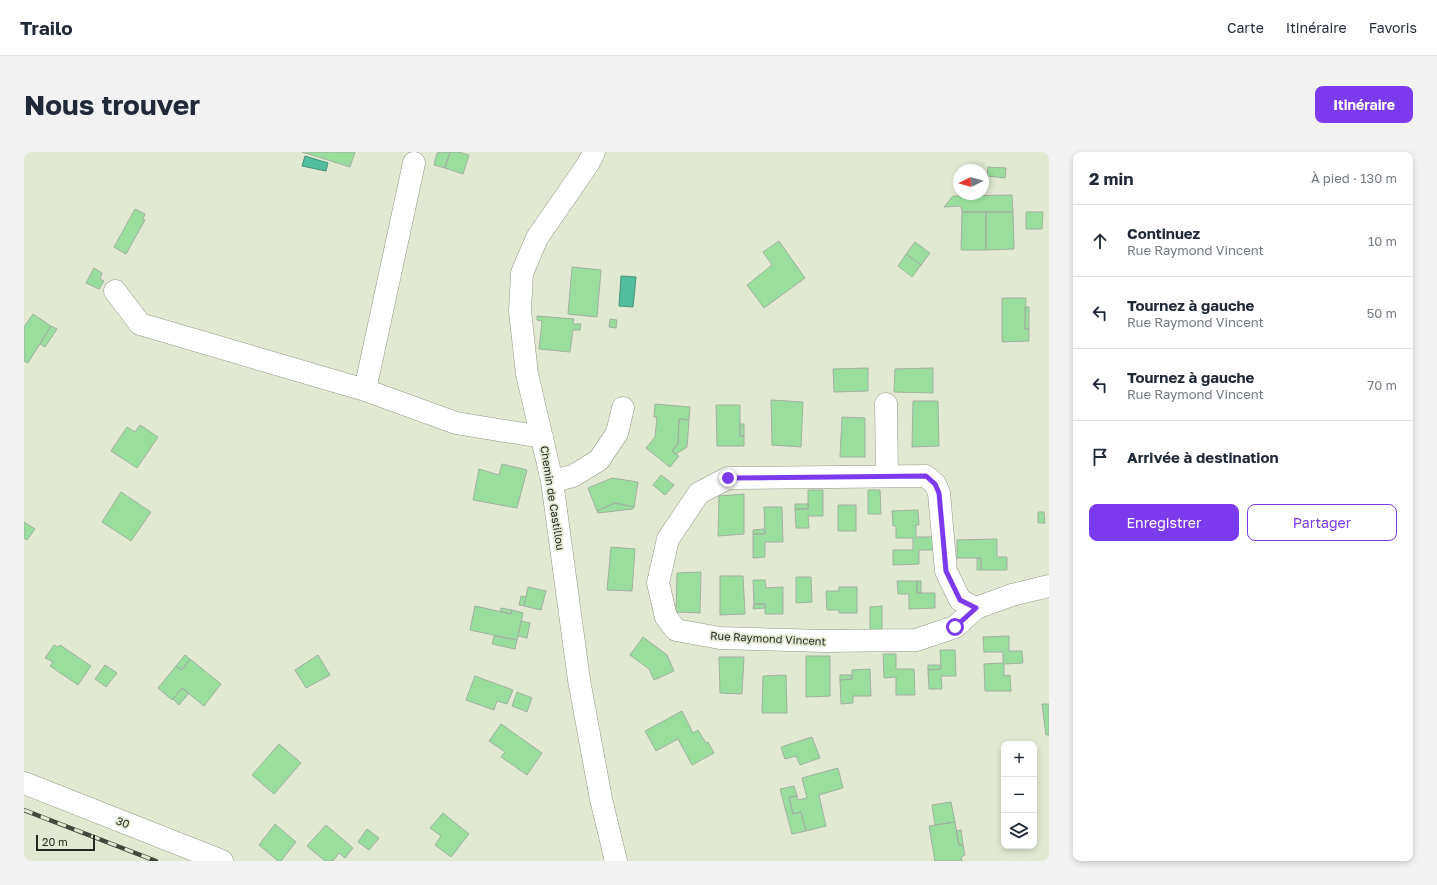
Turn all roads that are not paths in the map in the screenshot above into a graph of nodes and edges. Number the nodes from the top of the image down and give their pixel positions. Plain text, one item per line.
1 (594, 152) edge
2 (414, 163) dead end
3 (115, 291) dead end
4 (365, 390) junction
5 (886, 404) dead end
6 (623, 408) dead end
7 (542, 437) junction
8 (887, 476) junction
9 (552, 481) junction
10 (1049, 586) edge
11 (976, 608) junction
12 (24, 783) edge
13 (222, 861) edge
14 (616, 861) edge

1 - 7 street, Chemin de Castillou
2 - 4 street
3 - 4 street
4 - 7 street
5 - 8 street
6 - 9 street
7 - 9 street, Chemin de Castillou
8 - 11 street, Rue Raymond Vincent
8 - 11 street, Rue Raymond Vincent
9 - 14 street, Chemin de Castillou
10 - 11 street, Rue Raymond Vincent
12 - 13 street, 30

